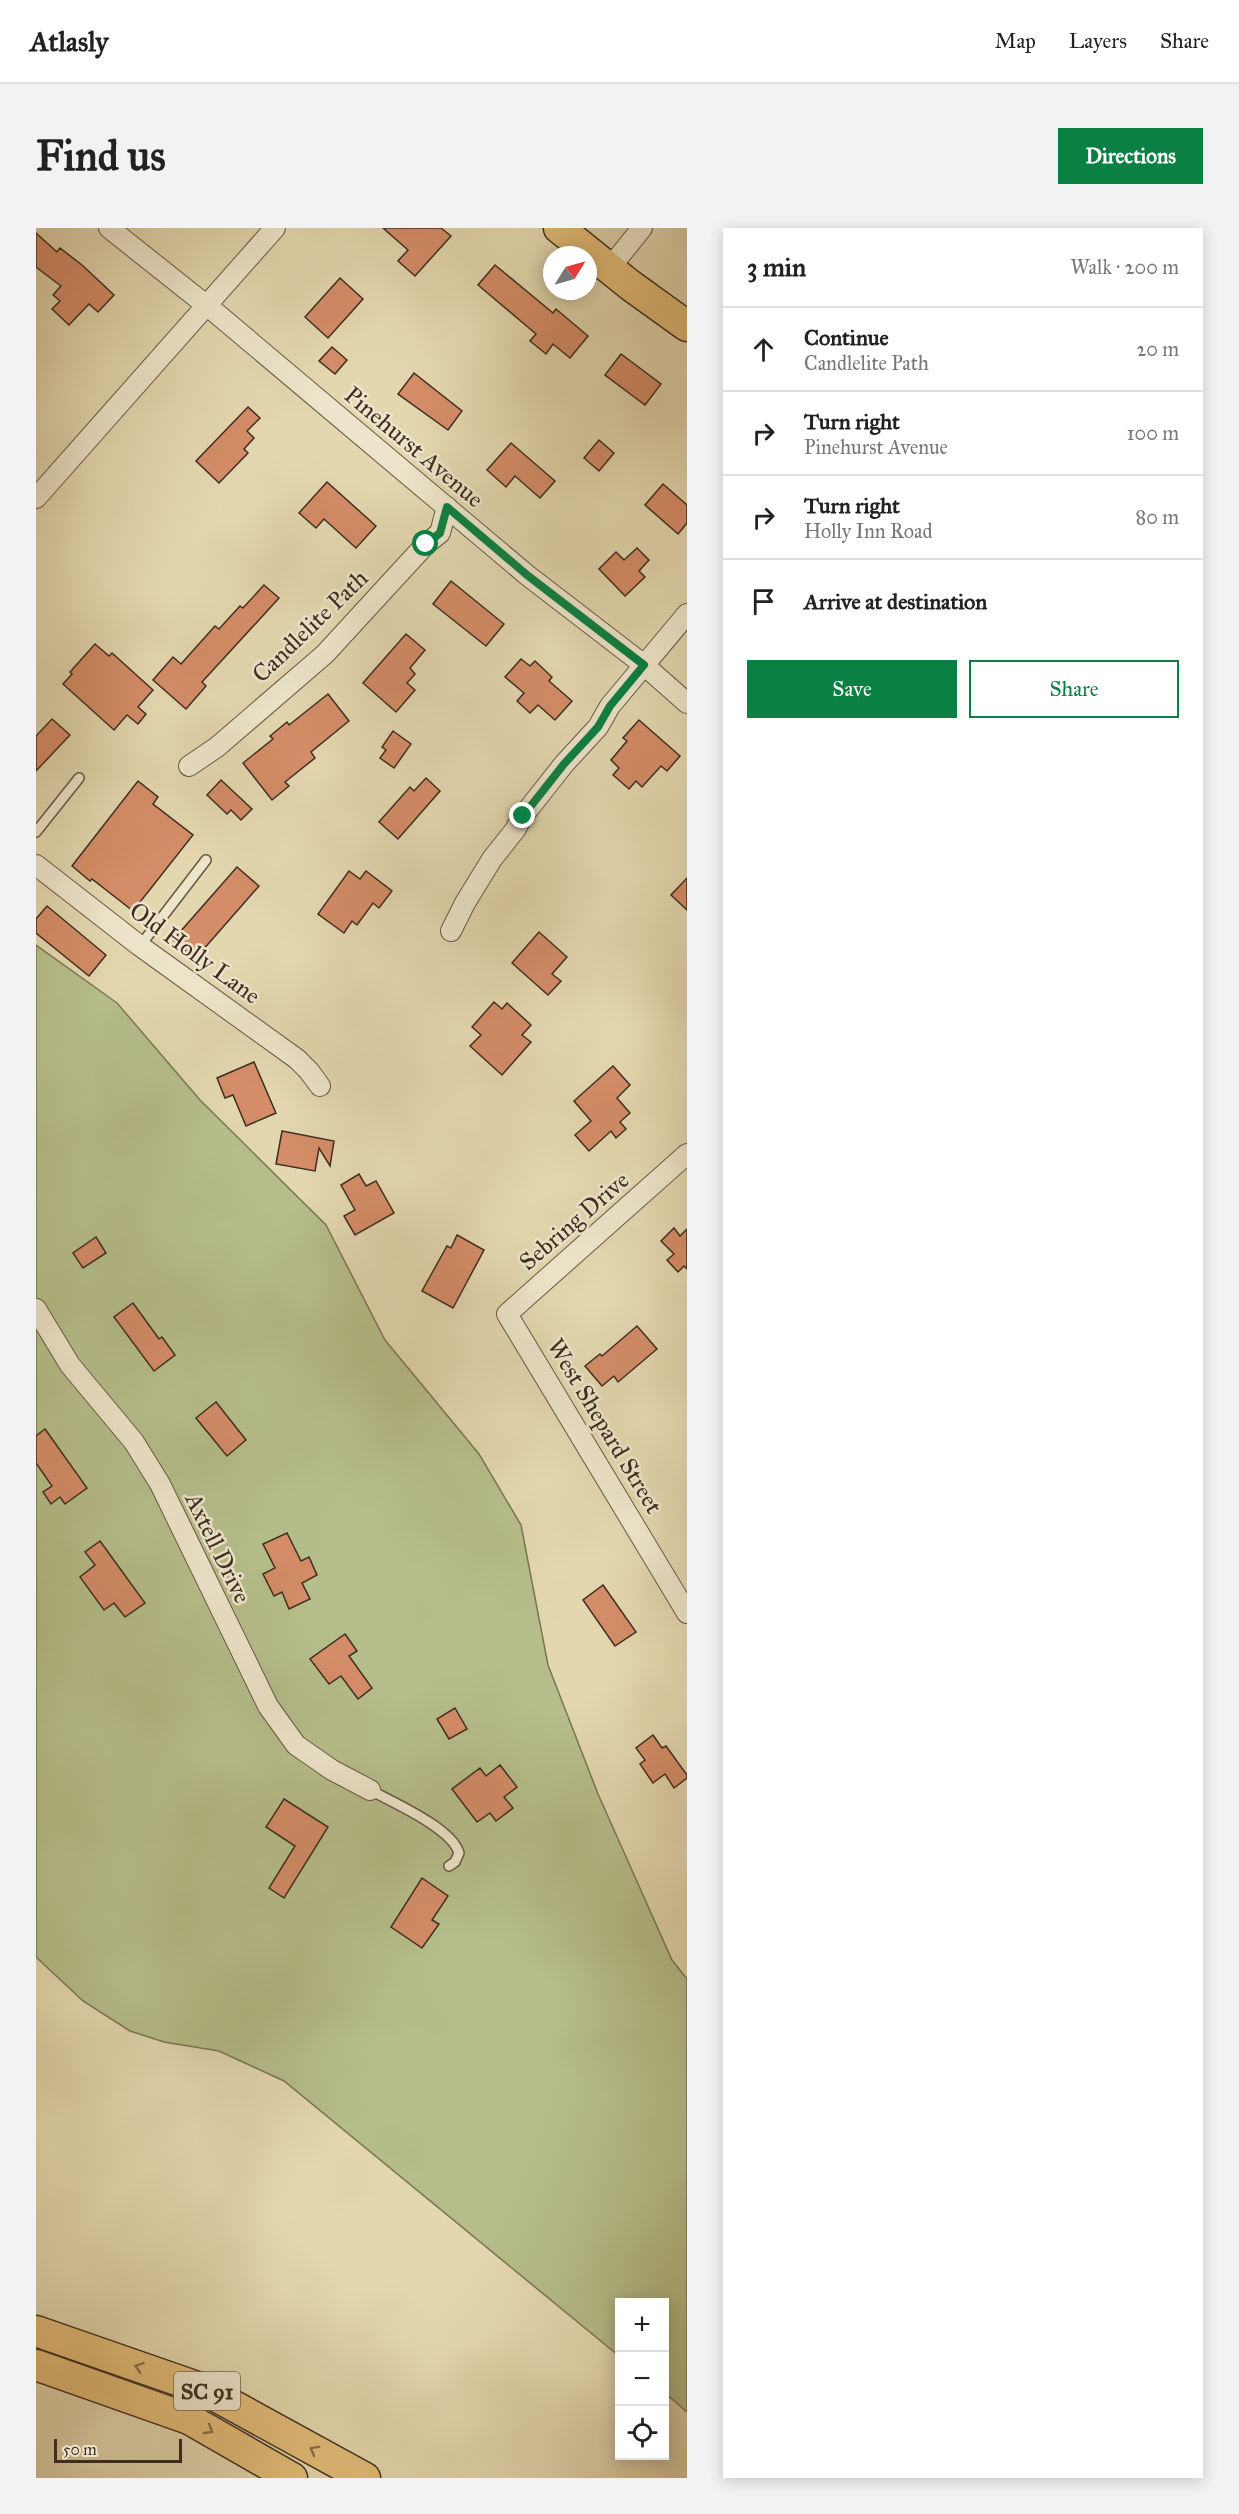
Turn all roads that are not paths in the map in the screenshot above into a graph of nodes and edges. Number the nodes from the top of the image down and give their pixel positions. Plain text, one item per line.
1 (109, 228) edge
2 (275, 228) edge
3 (560, 228) edge
4 (633, 232) edge
5 (609, 269) junction
6 (206, 305) junction
7 (687, 326) edge
8 (36, 498) edge
9 (447, 507) junction
10 (687, 614) edge
11 (644, 665) junction
12 (687, 703) edge
13 (189, 766) dead end
14 (79, 778) dead end
15 (36, 832) edge
16 (206, 860) dead end
17 (36, 865) edge
18 (451, 931) dead end
19 (140, 946) junction
20 (320, 1086) dead end
21 (687, 1154) edge
22 (36, 1309) edge
23 (517, 1327) joint
24 (687, 1613) edge
25 (370, 1790) joint
26 (449, 1866) dead end
27 (36, 2331) edge
28 (36, 2366) edge
29 (292, 2478) edge
30 (365, 2478) edge

1 - 6 street, Pinehurst Avenue
2 - 6 street
3 - 5 main road
4 - 5 street
5 - 7 main road
6 - 8 street
6 - 9 street, Pinehurst Avenue
9 - 11 street, Pinehurst Avenue
9 - 13 street, Candlelite Path
10 - 11 street
11 - 12 street, Pinehurst Avenue
11 - 18 street
14 - 15 lane
16 - 19 lane
17 - 19 street, Old Holly Lane
19 - 20 street, Old Holly Lane
21 - 23 street, Sebring Drive
22 - 25 street, Axtell Drive
23 - 24 street, West Shepard Street
25 - 26 lane
30 -> 27 main road, SC 91
28 -> 29 main road, SC 91

